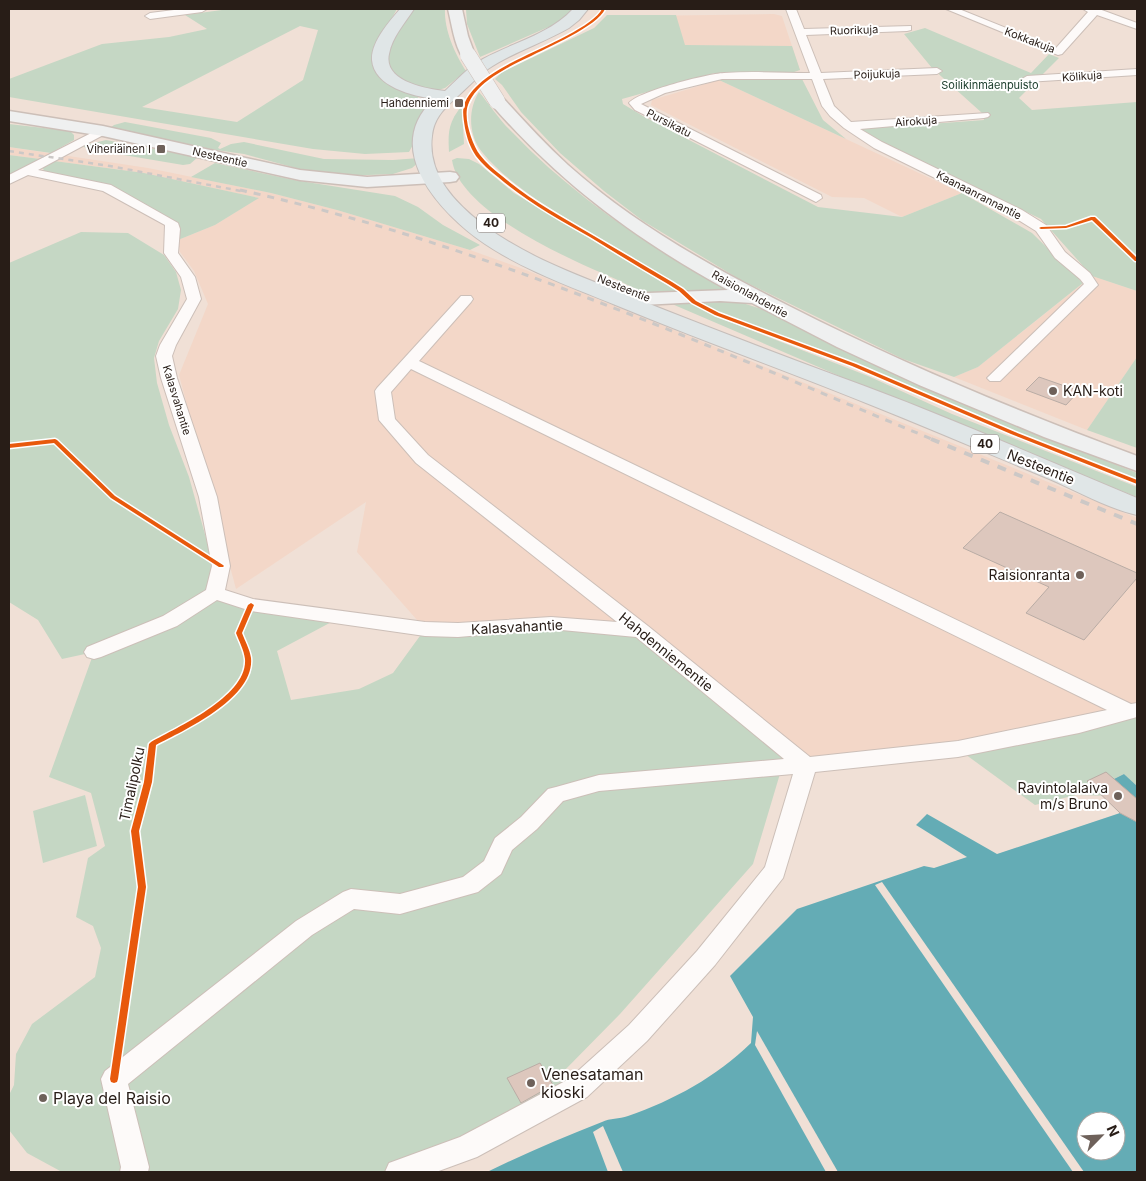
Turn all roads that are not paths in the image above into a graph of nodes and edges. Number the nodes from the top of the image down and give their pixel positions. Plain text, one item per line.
1 (202, 9) edge
2 (407, 9) edge
3 (455, 9) edge
4 (581, 9) edge
5 (791, 9) edge
6 (950, 9) edge
7 (1092, 10) edge
8 (150, 16) dead end
9 (1137, 26) edge
10 (907, 28) dead end
11 (800, 32) junction
12 (937, 71) dead end
13 (1137, 72) edge
14 (817, 76) junction
15 (1027, 79) dead end
16 (448, 96) junction
17 (984, 115) dead end
18 (9, 116) edge
19 (848, 126) junction
20 (442, 128) dead end
21 (103, 131) junction
22 (25, 171) junction
23 (442, 172) junction
24 (9, 180) edge
25 (816, 198) dead end
26 (650, 298) junction
27 (466, 299) dead end
28 (622, 300) junction
29 (770, 305) junction
30 (409, 362) junction
31 (996, 378) dead end
32 (833, 382) junction
33 (1137, 464) edge
34 (1137, 507) edge
35 (215, 593) junction
36 (641, 631) junction
37 (94, 652) dead end
38 (1133, 711) edge
39 (806, 765) junction
40 (134, 1172) edge
41 (399, 1172) edge

1 - 8 street
2 - 16 main road
3 - 29 main road, Raisionlahdentie, bridge
4 - 16 main road, 40
5 - 11 street, Kaanaanrannantie
6 - 7 street, Kokkakuja
7 - 9 street
10 - 11 street, Ruorikuja
11 - 14 street, Kaanaanrannantie
12 - 14 street, Poijukuja
13 - 15 street, Kölikuja
14 - 19 street, Kaanaanrannantie
14 - 25 street, Pursikatu
16 - 20 main road
16 - 23 main road, 40
17 - 19 street, Airokuja
18 - 21 main road, Nesteentie
19 - 31 street, Kaanaanrannantie
21 - 22 street
21 - 23 main road, Nesteentie
22 - 24 street
22 - 35 street, Kalasvahantie
23 - 26 main road, Nesteentie / 40
23 - 28 main road, Nesteentie / 40
26 - 28 main road
26 - 29 main road
26 - 32 main road, Nesteentie / 40
27 - 30 street, Hahdenniementie
28 - 32 main road, Nesteentie / 40
29 - 33 main road, Raisionlahdentie
30 - 36 street, Hahdenniementie
30 - 38 street
32 - 34 main road, Nesteentie / 40
35 - 36 street, Kalasvahantie
35 - 37 street
36 - 39 street, Hahdenniementie
38 - 39 street
39 - 40 street
39 - 41 street

